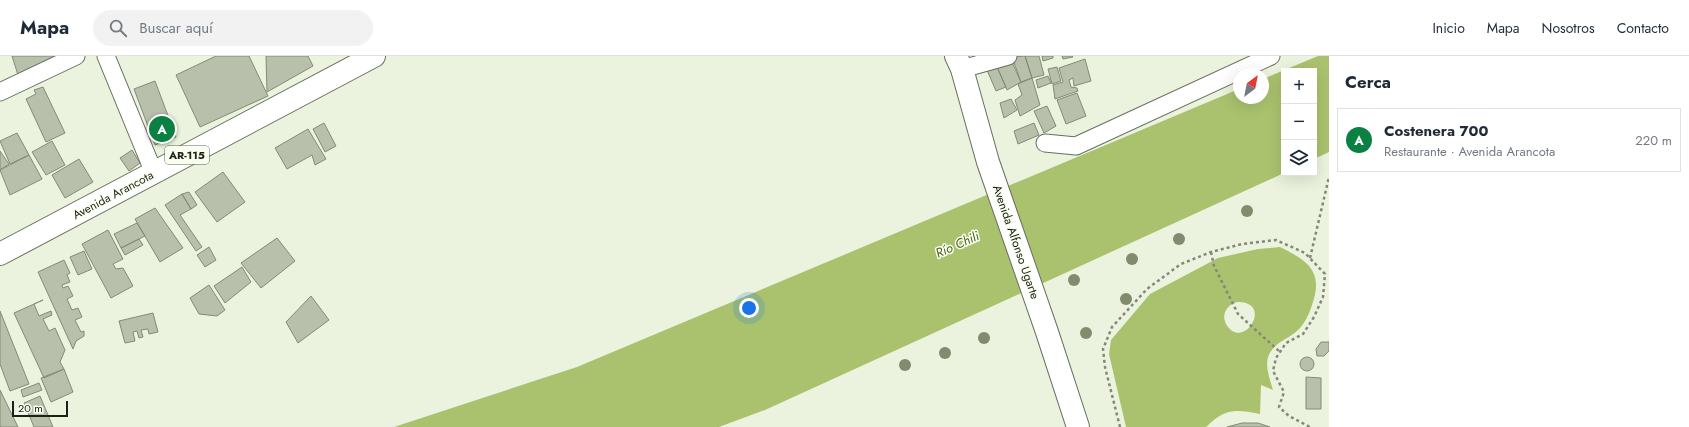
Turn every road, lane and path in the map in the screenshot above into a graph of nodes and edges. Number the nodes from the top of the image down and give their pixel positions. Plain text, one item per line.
1 (76, 56) edge
2 (106, 56) edge
3 (374, 56) edge
4 (1008, 56) edge
5 (1264, 57) edge
6 (959, 63) edge
7 (0, 92) edge
8 (1045, 143) dead end
9 (154, 173) junction
10 (1329, 177) edge
11 (1211, 252) junction
12 (0, 254) edge
13 (1310, 259) junction
14 (1280, 352) junction
15 (1078, 427) edge
16 (1120, 427) edge
17 (1310, 427) edge

1 - 7 street
2 - 9 street
3 - 9 main road, Avenida Arancota / AR-115
4 - 6 street
5 - 8 street
6 - 15 main road, Avenida Alfonso Ugarte
9 - 12 main road, Avenida Arancota / AR-115
10 - 13 path
11 - 13 path
11 - 14 path
11 - 16 path
13 - 14 path
14 - 17 path

